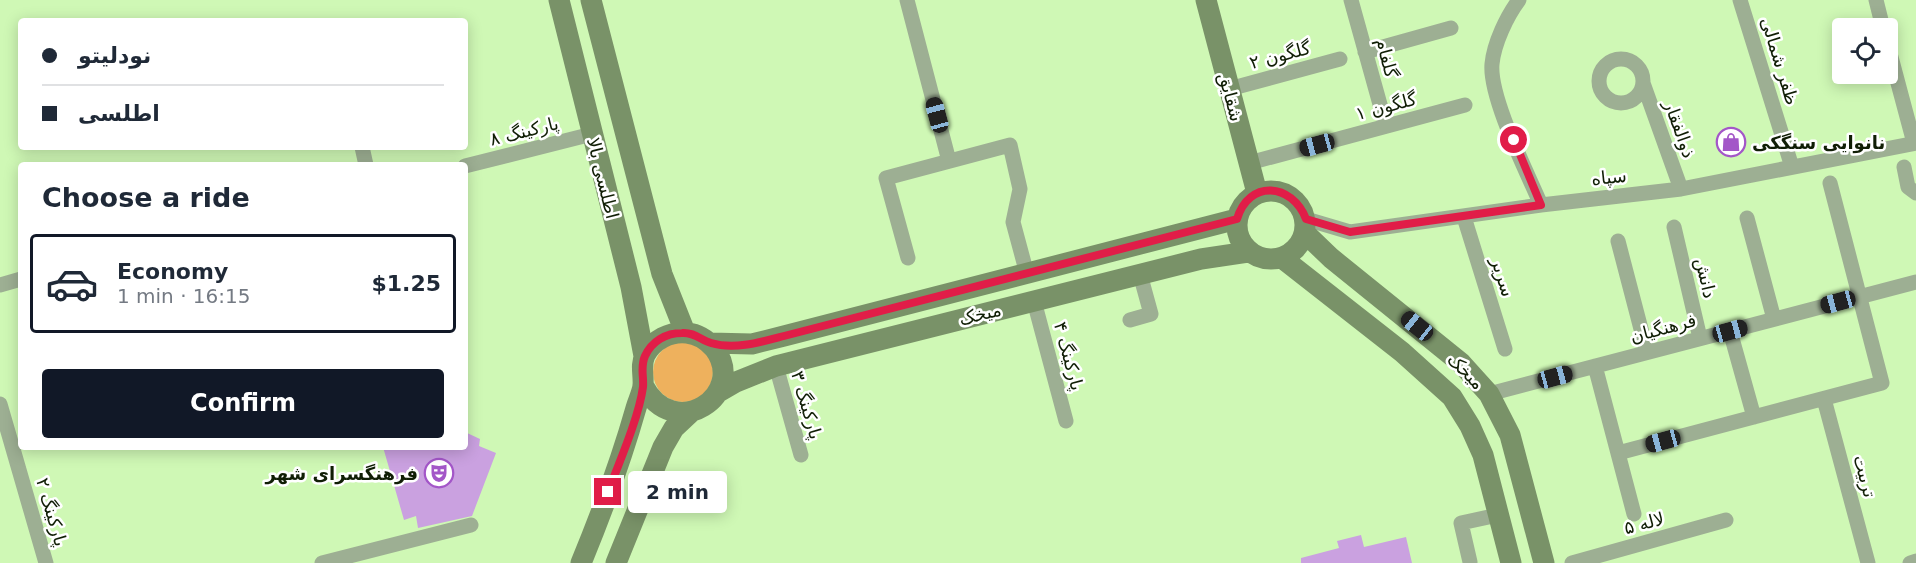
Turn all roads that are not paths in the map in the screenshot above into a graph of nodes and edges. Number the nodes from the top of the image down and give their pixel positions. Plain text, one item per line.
1 (559, 0) edge
2 (591, 0) edge
3 (907, 0) edge
4 (1206, 0) edge
5 (1351, 0) edge
6 (1519, 0) edge
7 (1740, 0) edge
8 (1876, 0) edge
9 (1880, 18) edge
10 (1451, 28) dead end
11 (1365, 52) junction
12 (1340, 59) dead end
13 (1898, 82) edge
14 (1643, 83) dead end
15 (1229, 89) junction
16 (1465, 105) dead end
17 (1386, 126) junction
18 (592, 134) junction
19 (1915, 143) edge
20 (949, 161) junction
21 (1249, 164) junction
22 (468, 165) edge
23 (1792, 167) junction
24 (1904, 167) dead end
25 (1830, 183) dead end
26 (1681, 189) junction
27 (1257, 193) junction
28 (1916, 193) edge
29 (1541, 205) junction
30 (1464, 217) junction
31 (1747, 218) dead end
32 (1237, 219) junction
33 (1305, 226) junction
34 (1674, 227) dead end
35 (1618, 241) dead end
36 (1248, 252) junction
37 (908, 258) dead end
38 (1282, 258) junction
39 (1027, 274) junction
40 (1140, 274) junction
41 (18, 280) edge
42 (1916, 282) edge
43 (0, 285) edge
44 (1859, 297) junction
45 (1034, 301) junction
46 (1774, 319) junction
47 (1130, 320) dead end
48 (1730, 331) junction
49 (685, 332) junction
50 (1700, 338) junction
51 (710, 343) junction
52 (1505, 349) dead end
53 (1647, 352) junction
54 (645, 356) junction
55 (776, 366) junction
56 (1595, 366) junction
57 (643, 386) junction
58 (717, 393) junction
59 (1489, 394) junction
60 (1824, 399) junction
61 (0, 404) edge
62 (690, 413) junction
63 (1754, 417) junction
64 (1066, 421) dead end
65 (1618, 453) junction
66 (801, 455) dead end
67 (1634, 514) dead end
68 (1498, 515) junction
69 (1726, 520) dead end
70 (471, 525) dead end
71 (1916, 561) edge
72 (1470, 562) edge
73 (46, 563) edge
74 (322, 563) edge
75 (581, 563) edge
76 (616, 563) edge
77 (1511, 563) edge
78 (1544, 563) edge
79 (1572, 563) edge
80 (1868, 563) edge
81 (1911, 563) edge

1 - 18 street, اطلسی بالا
2 - 49 street, اطلسی بالا
3 - 20 street
4 - 15 street, شقایق
5 - 11 street, گلفام
6 - 29 street
7 - 23 street, ظفر شمالی
8 - 9 street
10 - 11 street
11 - 17 street, گلفام
12 - 15 street, گلگون ۲
13 - 19 street
14 - 26 street, ذوالفقار
15 - 21 street, شقایق
16 - 17 street, گلگون ۱
17 - 21 street, گلگون ۱
18 - 22 street, پارکینگ ۸
18 - 54 street, اطلسی بالا
19 - 23 street, سپاه
20 - 37 street
20 - 39 street
21 - 27 street, شقایق
23 - 26 street, سپاه
24 - 28 street
25 - 44 street
26 - 29 street, سپاه
27 - 32 street
27 - 33 street
29 - 30 street, سپاه
30 - 33 street, سپاه
30 - 52 street, سریر
31 - 46 street
32 - 36 street
32 - 39 street, میخک
33 - 38 street
33 - 59 street, میخک
34 - 50 street, دانش
35 - 53 street
36 - 38 street
36 - 40 street, میخک
38 - 68 street, میخک
39 - 45 street
39 - 51 street, میخک
40 - 45 street, میخک
40 - 47 street
41 - 43 street
42 - 44 street, فرهنگیان
44 - 46 street, فرهنگیان
44 - 60 street
45 - 55 street, میخک
45 - 64 street, پارکینگ ۴
46 - 48 street, فرهنگیان
48 - 50 street, فرهنگیان
48 - 63 street
49 - 51 street
49 - 54 street
50 - 53 street, فرهنگیان
51 - 58 street
53 - 56 street, فرهنگیان
54 - 57 street
55 - 58 street, میخک
55 - 66 street, پارکینگ ۳
56 - 59 street, فرهنگیان
56 - 65 street
57 - 62 street
57 - 75 street
58 - 62 street
59 - 78 street, میخک
60 - 63 street
60 - 80 street, تربیت
61 - 73 street, پارکینگ ۲
62 - 76 street
63 - 65 street
65 - 67 street
68 - 72 street
68 - 77 street, میخک
69 - 79 street, لاله ۵
70 - 74 street
71 - 81 street

